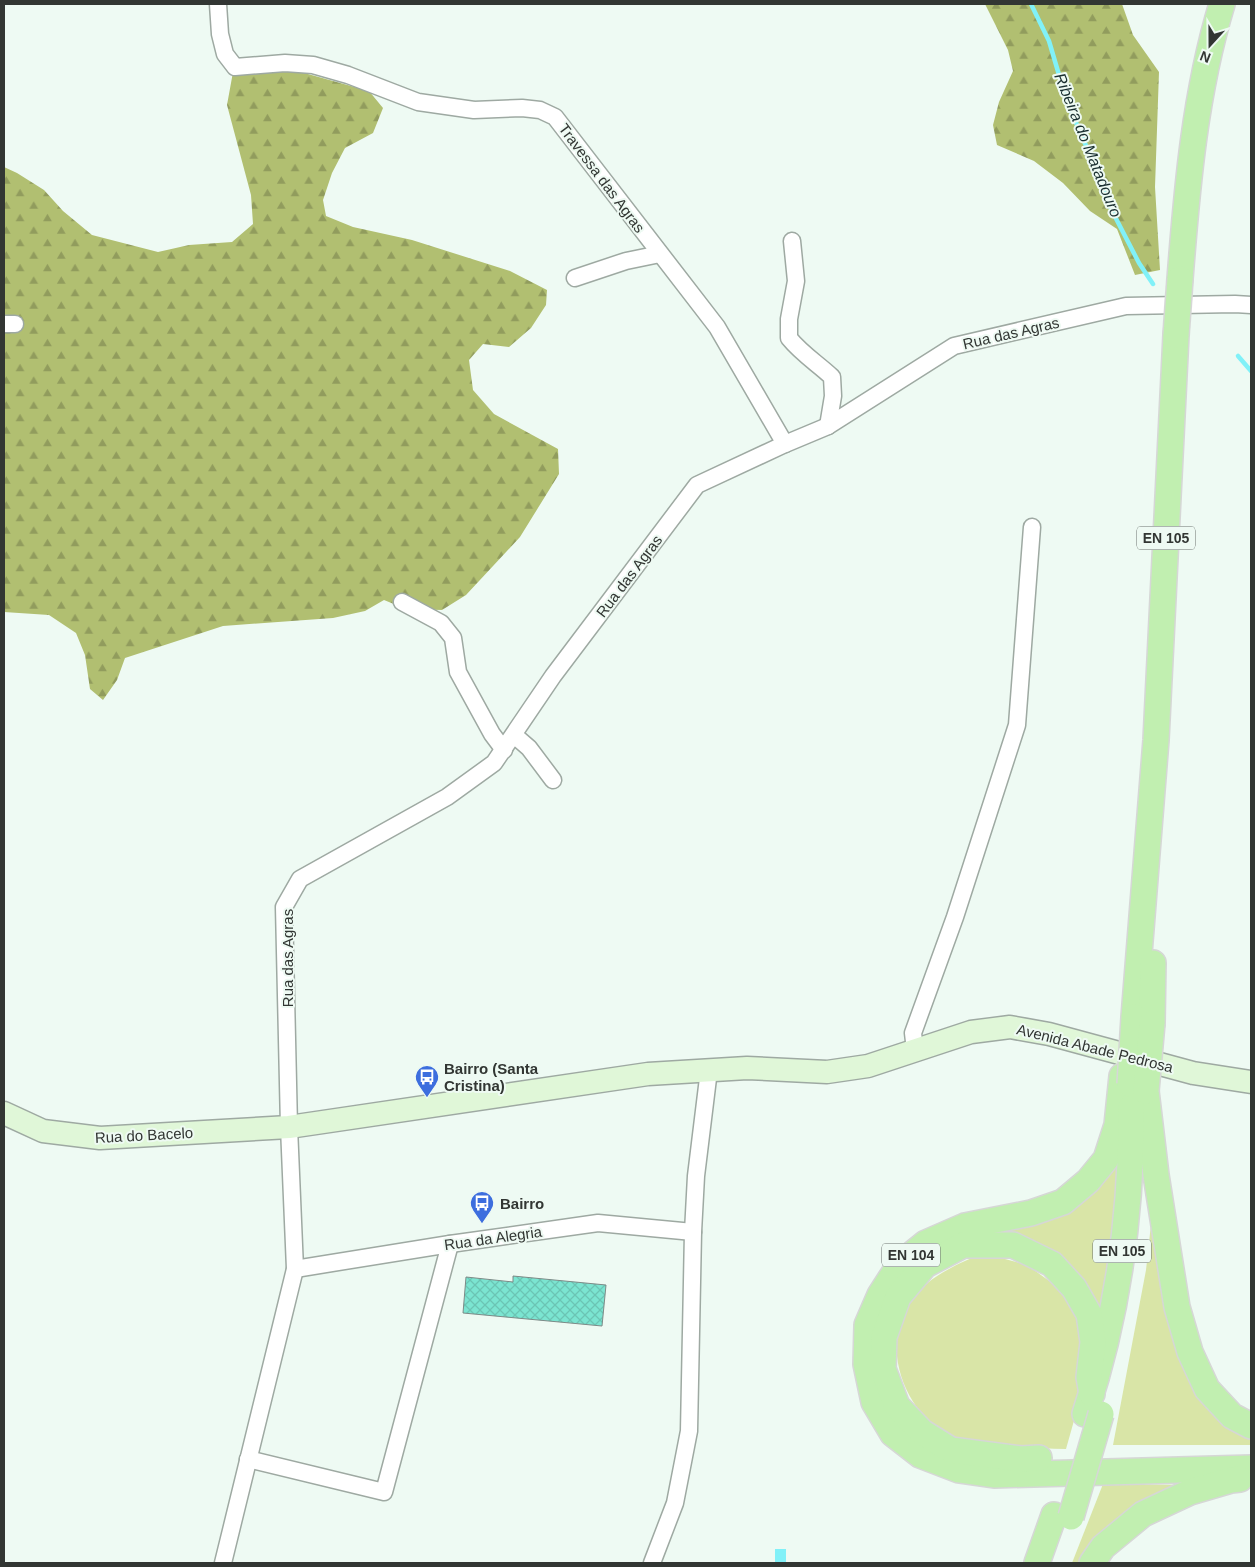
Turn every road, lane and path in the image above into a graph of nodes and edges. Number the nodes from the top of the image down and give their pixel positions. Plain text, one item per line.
1 (218, 4) edge
2 (1222, 4) edge
3 (792, 241) dead end
4 (660, 254) junction
5 (575, 278) dead end
6 (1251, 305) edge
7 (828, 426) junction
8 (785, 444) junction
9 (1032, 528) dead end
10 (402, 602) dead end
11 (514, 734) junction
12 (504, 750) junction
13 (553, 780) dead end
14 (1143, 1020) joint
15 (915, 1050) junction
16 (709, 1070) junction
17 (1251, 1082) edge
18 (1133, 1084) junction
19 (4, 1113) edge
20 (289, 1126) junction
21 (693, 1232) junction
22 (450, 1244) junction
23 (295, 1269) junction
24 (1093, 1408) junction
25 (1251, 1426) edge
26 (1251, 1455) edge
27 (248, 1459) junction
28 (1251, 1468) edge
29 (1251, 1478) edge
30 (1062, 1516) junction
31 (223, 1563) edge
32 (652, 1563) edge
33 (1037, 1563) edge
34 (1055, 1563) edge
35 (1092, 1563) edge

1 - 4 street, Travessa das Agras
2 - 14 main road, EN 105, bridge
3 - 7 street
4 - 5 street
4 - 8 street, Travessa das Agras
6 - 7 street, Rua das Agras
7 - 8 street, Rua das Agras
8 - 11 street, Rua das Agras
9 - 15 street
10 - 12 street
11 - 12 street, Rua das Agras
11 - 13 street
12 - 20 street, Rua das Agras
14 - 18 main road, EN 104, bridge
15 - 16 street, Avenida Abade Pedrosa
15 - 17 street, Avenida Abade Pedrosa
16 - 20 street, Avenida Abade Pedrosa
16 - 21 street
18 - 24 main road, EN 105
18 - 25 main road, EN 104
18 - 28 main road, EN 104
19 - 20 street, Rua do Bacelo
20 - 23 street, Rua das Agras
21 - 22 street, Rua da Alegria
21 - 32 street
22 - 23 street, Rua da Alegria
22 - 27 street
23 - 27 street, Rua das Agras
24 - 26 main road, EN 104
24 - 30 main road, EN 105, bridge
27 - 31 street, Rua das Agras
29 - 35 main road
30 - 33 main road, EN 105
30 - 34 main road, EN 105

